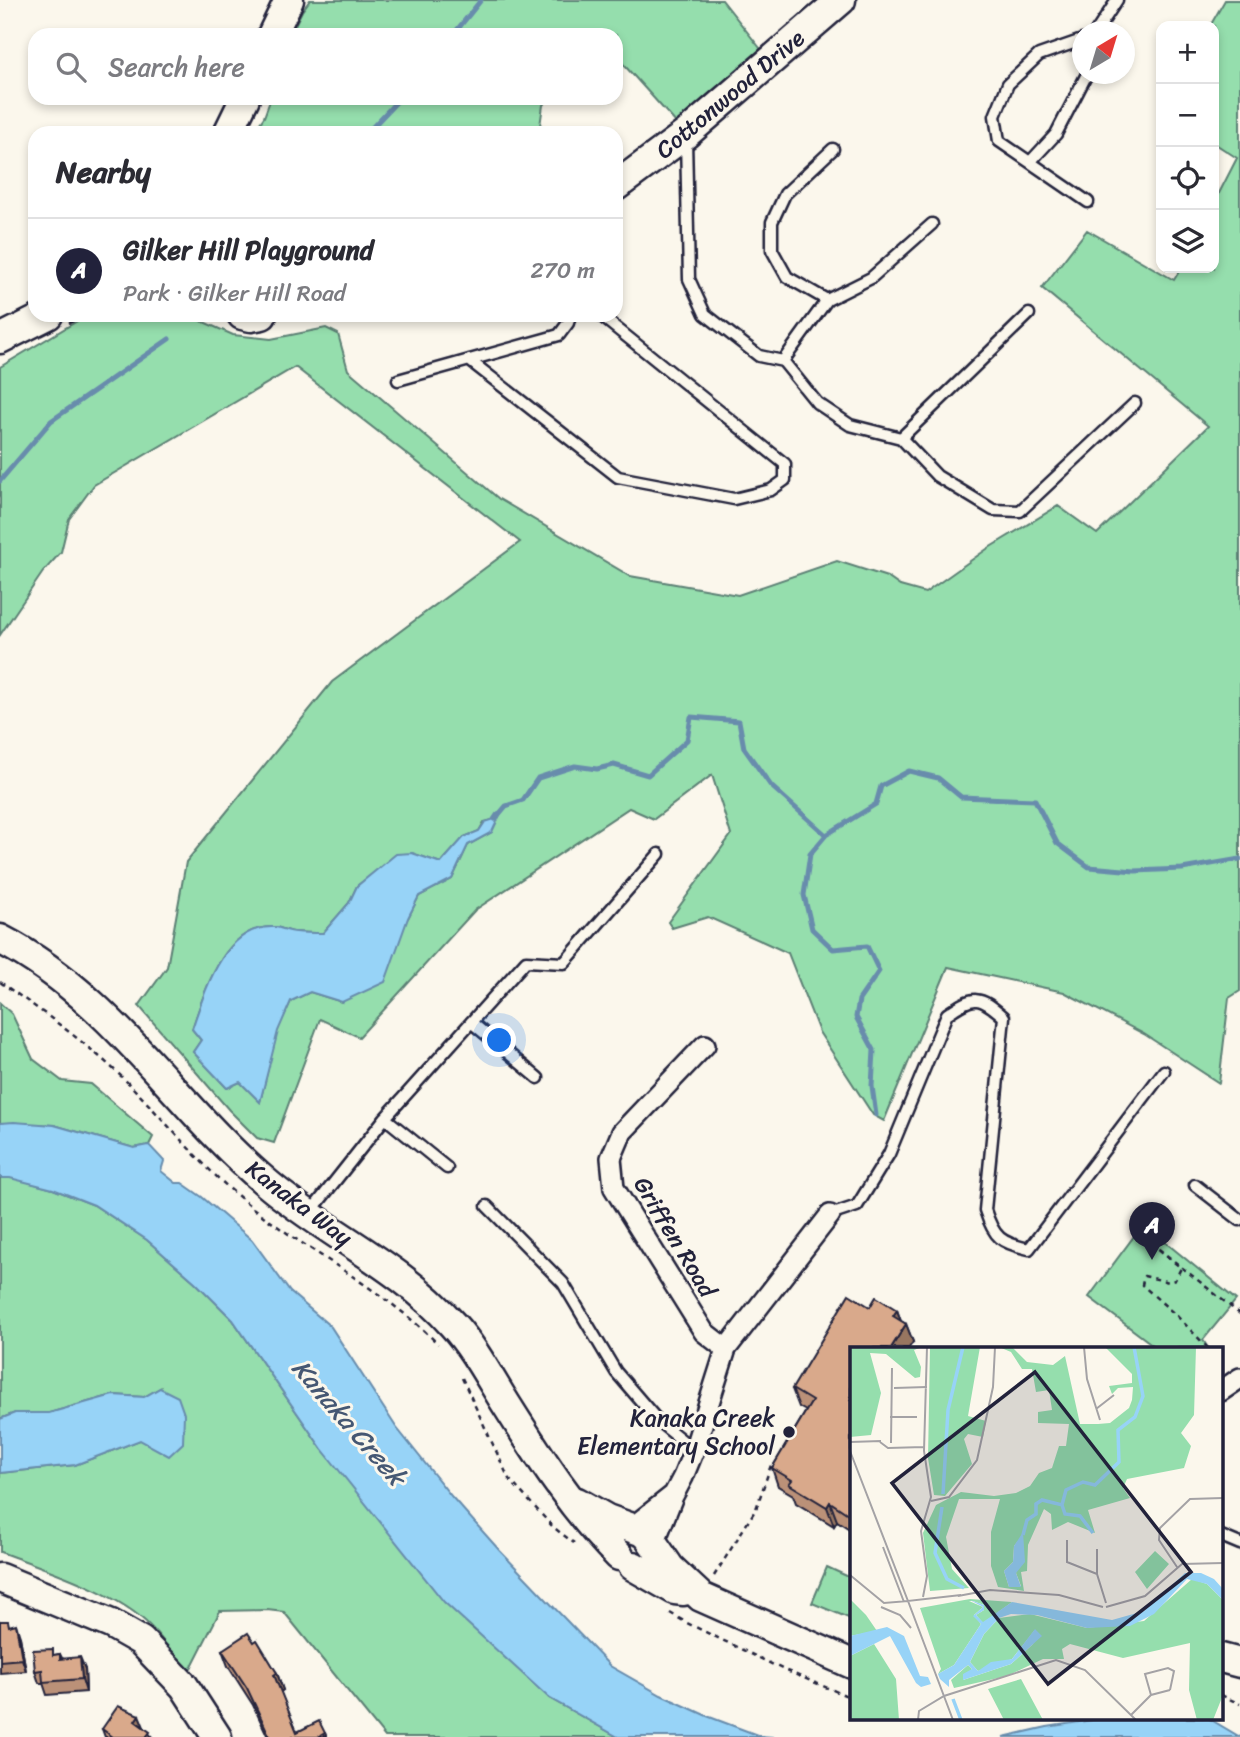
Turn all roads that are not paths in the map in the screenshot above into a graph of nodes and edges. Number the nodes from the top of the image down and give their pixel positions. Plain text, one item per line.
1 (289, 0) edge
2 (841, 0) edge
3 (1117, 0) edge
4 (1103, 21) edge
5 (275, 28) edge
6 (1072, 44) edge
7 (1082, 84) edge
8 (242, 105) edge
9 (231, 126) edge
10 (685, 134) junction
11 (833, 149) dead end
12 (1031, 161) junction
13 (623, 181) edge
14 (1088, 202) dead end
15 (932, 224) dead end
16 (827, 300) junction
17 (1029, 314) dead end
18 (34, 322) edge
19 (568, 322) edge
20 (609, 322) edge
21 (0, 339) edge
22 (469, 360) junction
23 (783, 361) junction
24 (398, 380) dead end
25 (1135, 403) dead end
26 (901, 438) junction
27 (659, 855) dead end
28 (0, 939) edge
29 (471, 1022) junction
30 (705, 1045) dead end
31 (1164, 1071) dead end
32 (538, 1078) dead end
33 (385, 1118) junction
34 (447, 1168) dead end
35 (1195, 1185) dead end
36 (487, 1206) dead end
37 (309, 1214) junction
38 (830, 1215) joint
39 (1240, 1220) edge
40 (726, 1349) junction
41 (1240, 1378) edge
42 (1222, 1390) edge
43 (694, 1450) junction
44 (566, 1495) junction
45 (1222, 1536) edge
46 (644, 1538) junction
47 (1240, 1544) edge
48 (626, 1561) junction
49 (0, 1578) edge
50 (704, 1584) junction
51 (1222, 1658) edge
52 (850, 1663) edge
53 (1240, 1663) edge
54 (218, 1737) edge

1 - 5 main road
2 - 10 main road, Cottonwood Drive
3 - 4 lane
6 - 12 lane
7 - 12 lane
8 - 9 main road
10 - 13 main road, Cottonwood Drive
10 - 23 lane
11 - 16 lane
12 - 14 lane
15 - 16 lane
16 - 23 lane
17 - 26 lane
18 - 21 main road
19 - 22 lane
20 - 22 lane
22 - 24 lane
23 - 26 lane
25 - 26 lane
27 - 29 lane
28 - 37 main road, Kanaka Way
29 - 32 lane
29 - 33 lane
30 - 40 street, Griffen Road
31 - 38 lane
33 - 34 lane
33 - 37 lane
35 - 39 lane
36 - 43 lane
37 - 44 main road, Kanaka Way
38 - 40 street
40 - 43 street
41 - 42 street
43 - 46 street
44 - 46 main road, Kanaka Way
44 - 48 main road, Kanaka Way
45 - 47 lane
46 - 48 main road
46 - 50 main road, Kanaka Way
48 - 50 main road, Kanaka Way
49 - 54 main road
50 - 52 main road, Kanaka Way
51 - 53 main road

